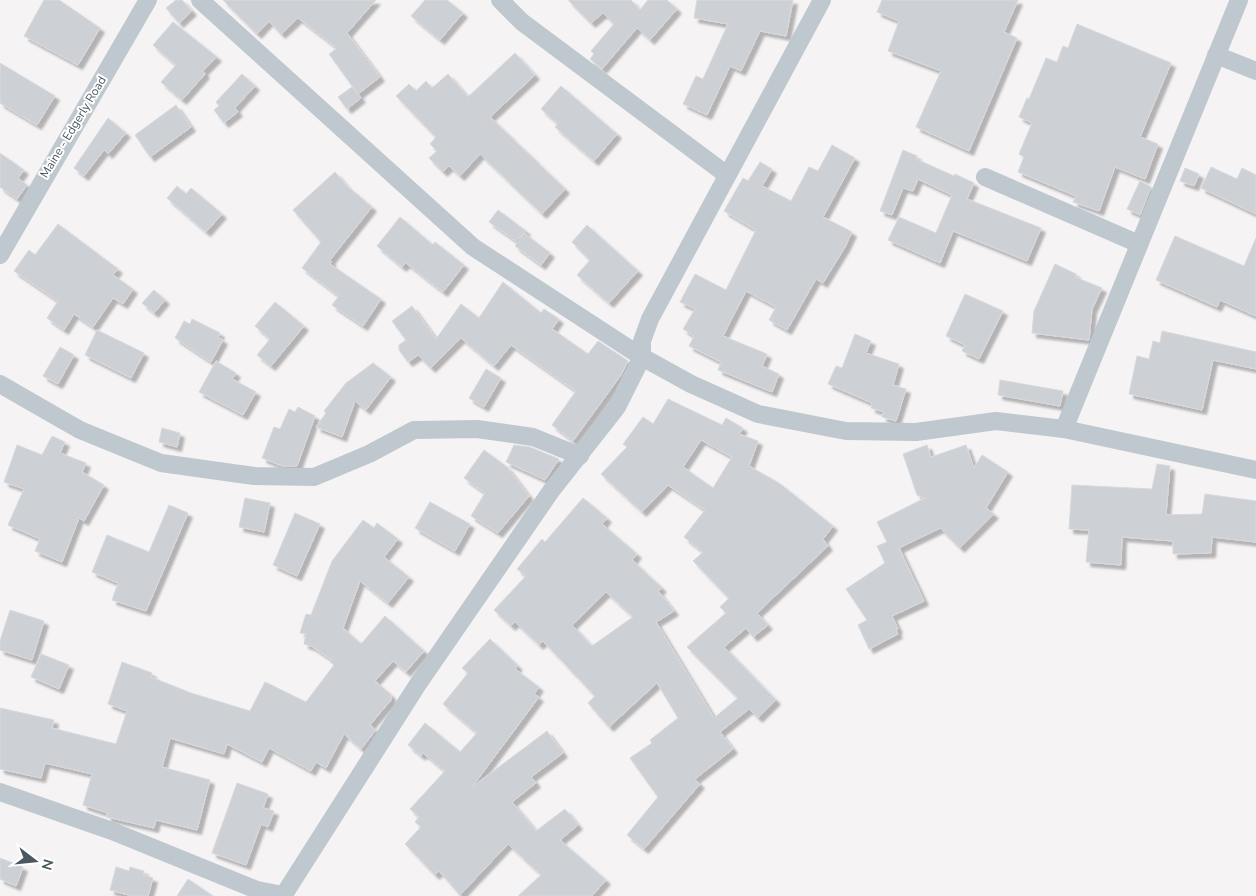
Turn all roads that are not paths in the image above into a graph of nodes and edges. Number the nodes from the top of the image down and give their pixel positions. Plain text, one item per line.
1 (148, 0) edge
2 (200, 0) edge
3 (500, 0) edge
4 (822, 0) edge
5 (1239, 0) edge
6 (1216, 56) junction
7 (1256, 71) edge
8 (727, 175) junction
9 (985, 177) dead end
10 (1139, 244) junction
11 (0, 256) edge
12 (642, 357) junction
13 (0, 384) edge
14 (1064, 429) junction
15 (580, 456) junction
16 (1256, 470) edge
17 (0, 792) edge
18 (283, 896) edge

1 - 11 street, Maine - Edgerly Road
2 - 12 street
3 - 8 street
4 - 8 street
5 - 6 street
6 - 7 street
6 - 10 street
8 - 12 street
9 - 10 street
10 - 14 street
12 - 14 street
12 - 15 street
13 - 15 street
14 - 16 street
15 - 18 street
17 - 18 street

